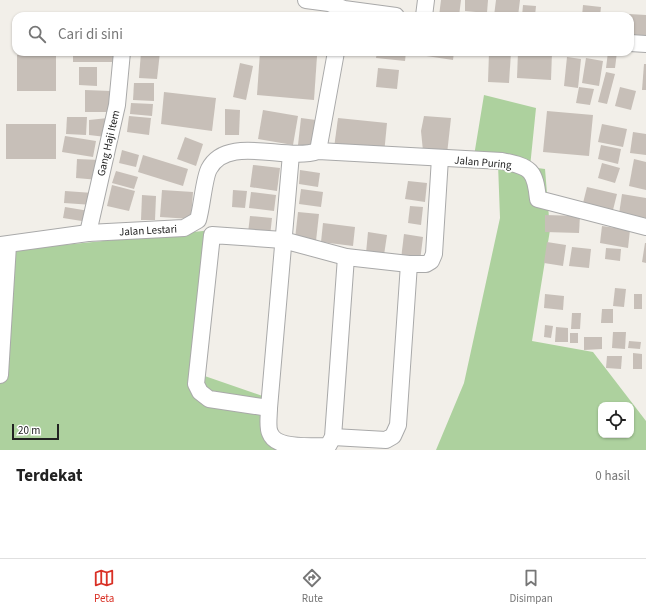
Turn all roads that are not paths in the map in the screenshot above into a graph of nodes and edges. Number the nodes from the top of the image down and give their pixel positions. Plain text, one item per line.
1 (306, 0) edge
2 (426, 0) edge
3 (344, 8) edge
4 (370, 12) edge
5 (424, 12) edge
6 (634, 42) edge
7 (646, 44) edge
8 (122, 56) edge
9 (335, 56) edge
10 (318, 151) junction
11 (290, 154) junction
12 (440, 158) junction
13 (646, 227) edge
14 (88, 233) junction
15 (283, 240) junction
16 (4, 245) edge
17 (346, 257) junction
18 (409, 264) junction
19 (0, 375) edge
20 (269, 408) junction
21 (333, 437) junction

1 - 3 street
2 - 5 street
3 - 4 street
6 - 7 street
8 - 14 street, Gang Haji Item
9 - 10 street
10 - 11 street, Jalan Lestari
10 - 12 street, Jalan Puring
11 - 14 street, Jalan Lestari
11 - 15 street
12 - 13 street, Jalan Puring
12 - 18 street
14 - 16 street, Jalan Lestari
15 - 17 street
15 - 20 street
15 - 20 street
16 - 19 street
17 - 18 street
17 - 21 street
18 - 21 street
20 - 21 street

